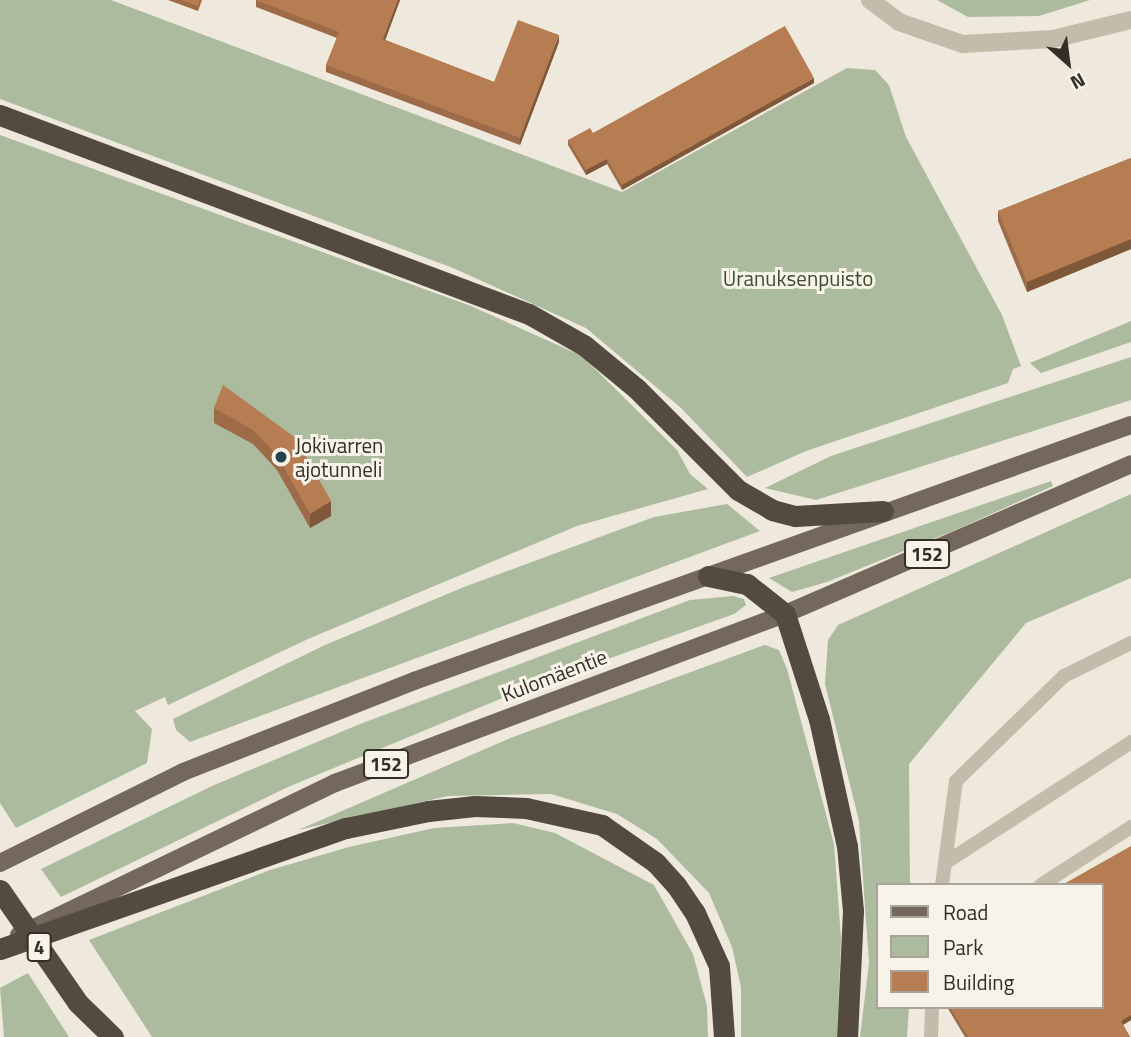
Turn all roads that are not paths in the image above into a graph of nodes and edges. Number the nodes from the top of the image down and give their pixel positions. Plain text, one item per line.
1 (870, 0) edge
2 (1131, 20) edge
3 (0, 115) edge
4 (1131, 425) edge
5 (1131, 464) edge
6 (883, 511) junction
7 (708, 576) junction
8 (785, 614) junction
9 (1131, 643) edge
10 (1131, 742) edge
11 (1131, 827) edge
12 (0, 863) edge
13 (945, 863) junction
14 (942, 883) edge
15 (1044, 883) edge
16 (0, 890) edge
17 (0, 946) edge
18 (78, 1003) junction
19 (932, 1009) edge
20 (99, 1037) edge
21 (113, 1037) edge
22 (724, 1037) edge
23 (847, 1037) edge
24 (931, 1037) edge

1 - 2 street
3 - 6 highway
4 - 6 main road, Kulomäentie
5 - 8 main road, Kulomäentie / 152
6 - 7 main road, Kulomäentie
7 - 8 highway
7 - 12 main road, Kulomäentie
8 - 17 main road, Kulomäentie / 152
8 - 23 highway
9 - 13 lane
10 - 13 lane
11 - 15 lane
13 - 14 lane
16 - 18 highway, 4, bridge
17 - 22 highway
18 - 20 highway, 4
18 - 21 highway
19 - 24 lane

